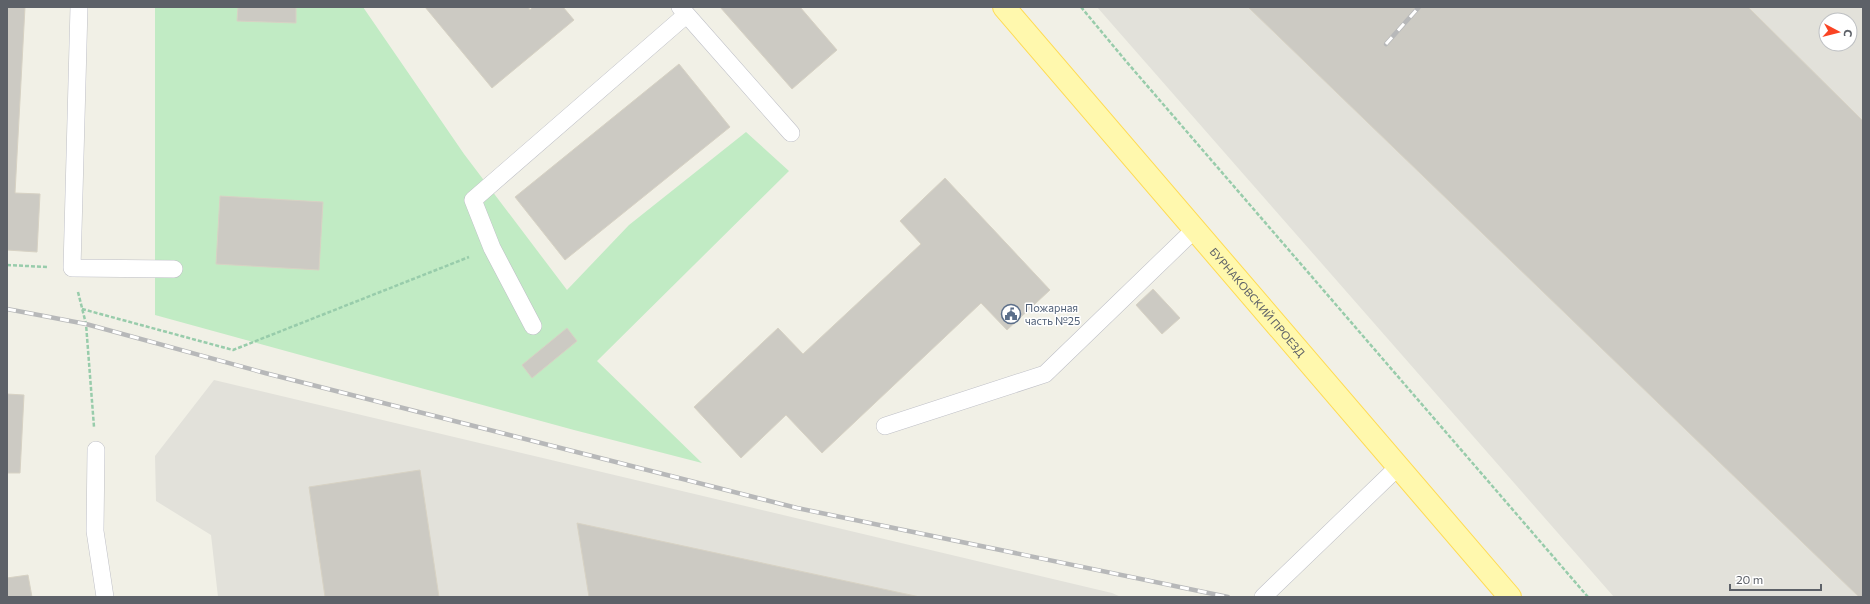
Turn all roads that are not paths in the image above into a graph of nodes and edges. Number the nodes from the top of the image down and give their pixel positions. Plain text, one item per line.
1 (79, 7) edge
2 (1004, 7) edge
3 (683, 11) edge
4 (791, 133) dead end
5 (1194, 230) junction
6 (174, 269) dead end
7 (533, 326) dead end
8 (885, 426) dead end
9 (96, 450) road end
10 (1398, 467) junction
11 (105, 597) edge
12 (1263, 597) edge
13 (1510, 597) edge

1 - 6 lane
2 - 5 main road, БУРНАКОВСКИЙ ПРОЕЗД
3 - 4 lane
3 - 7 lane
5 - 8 lane
5 - 10 main road, БУРНАКОВСКИЙ ПРОЕЗД
9 - 11 lane
10 - 12 lane
10 - 13 main road, БУРНАКОВСКИЙ ПРОЕЗД

